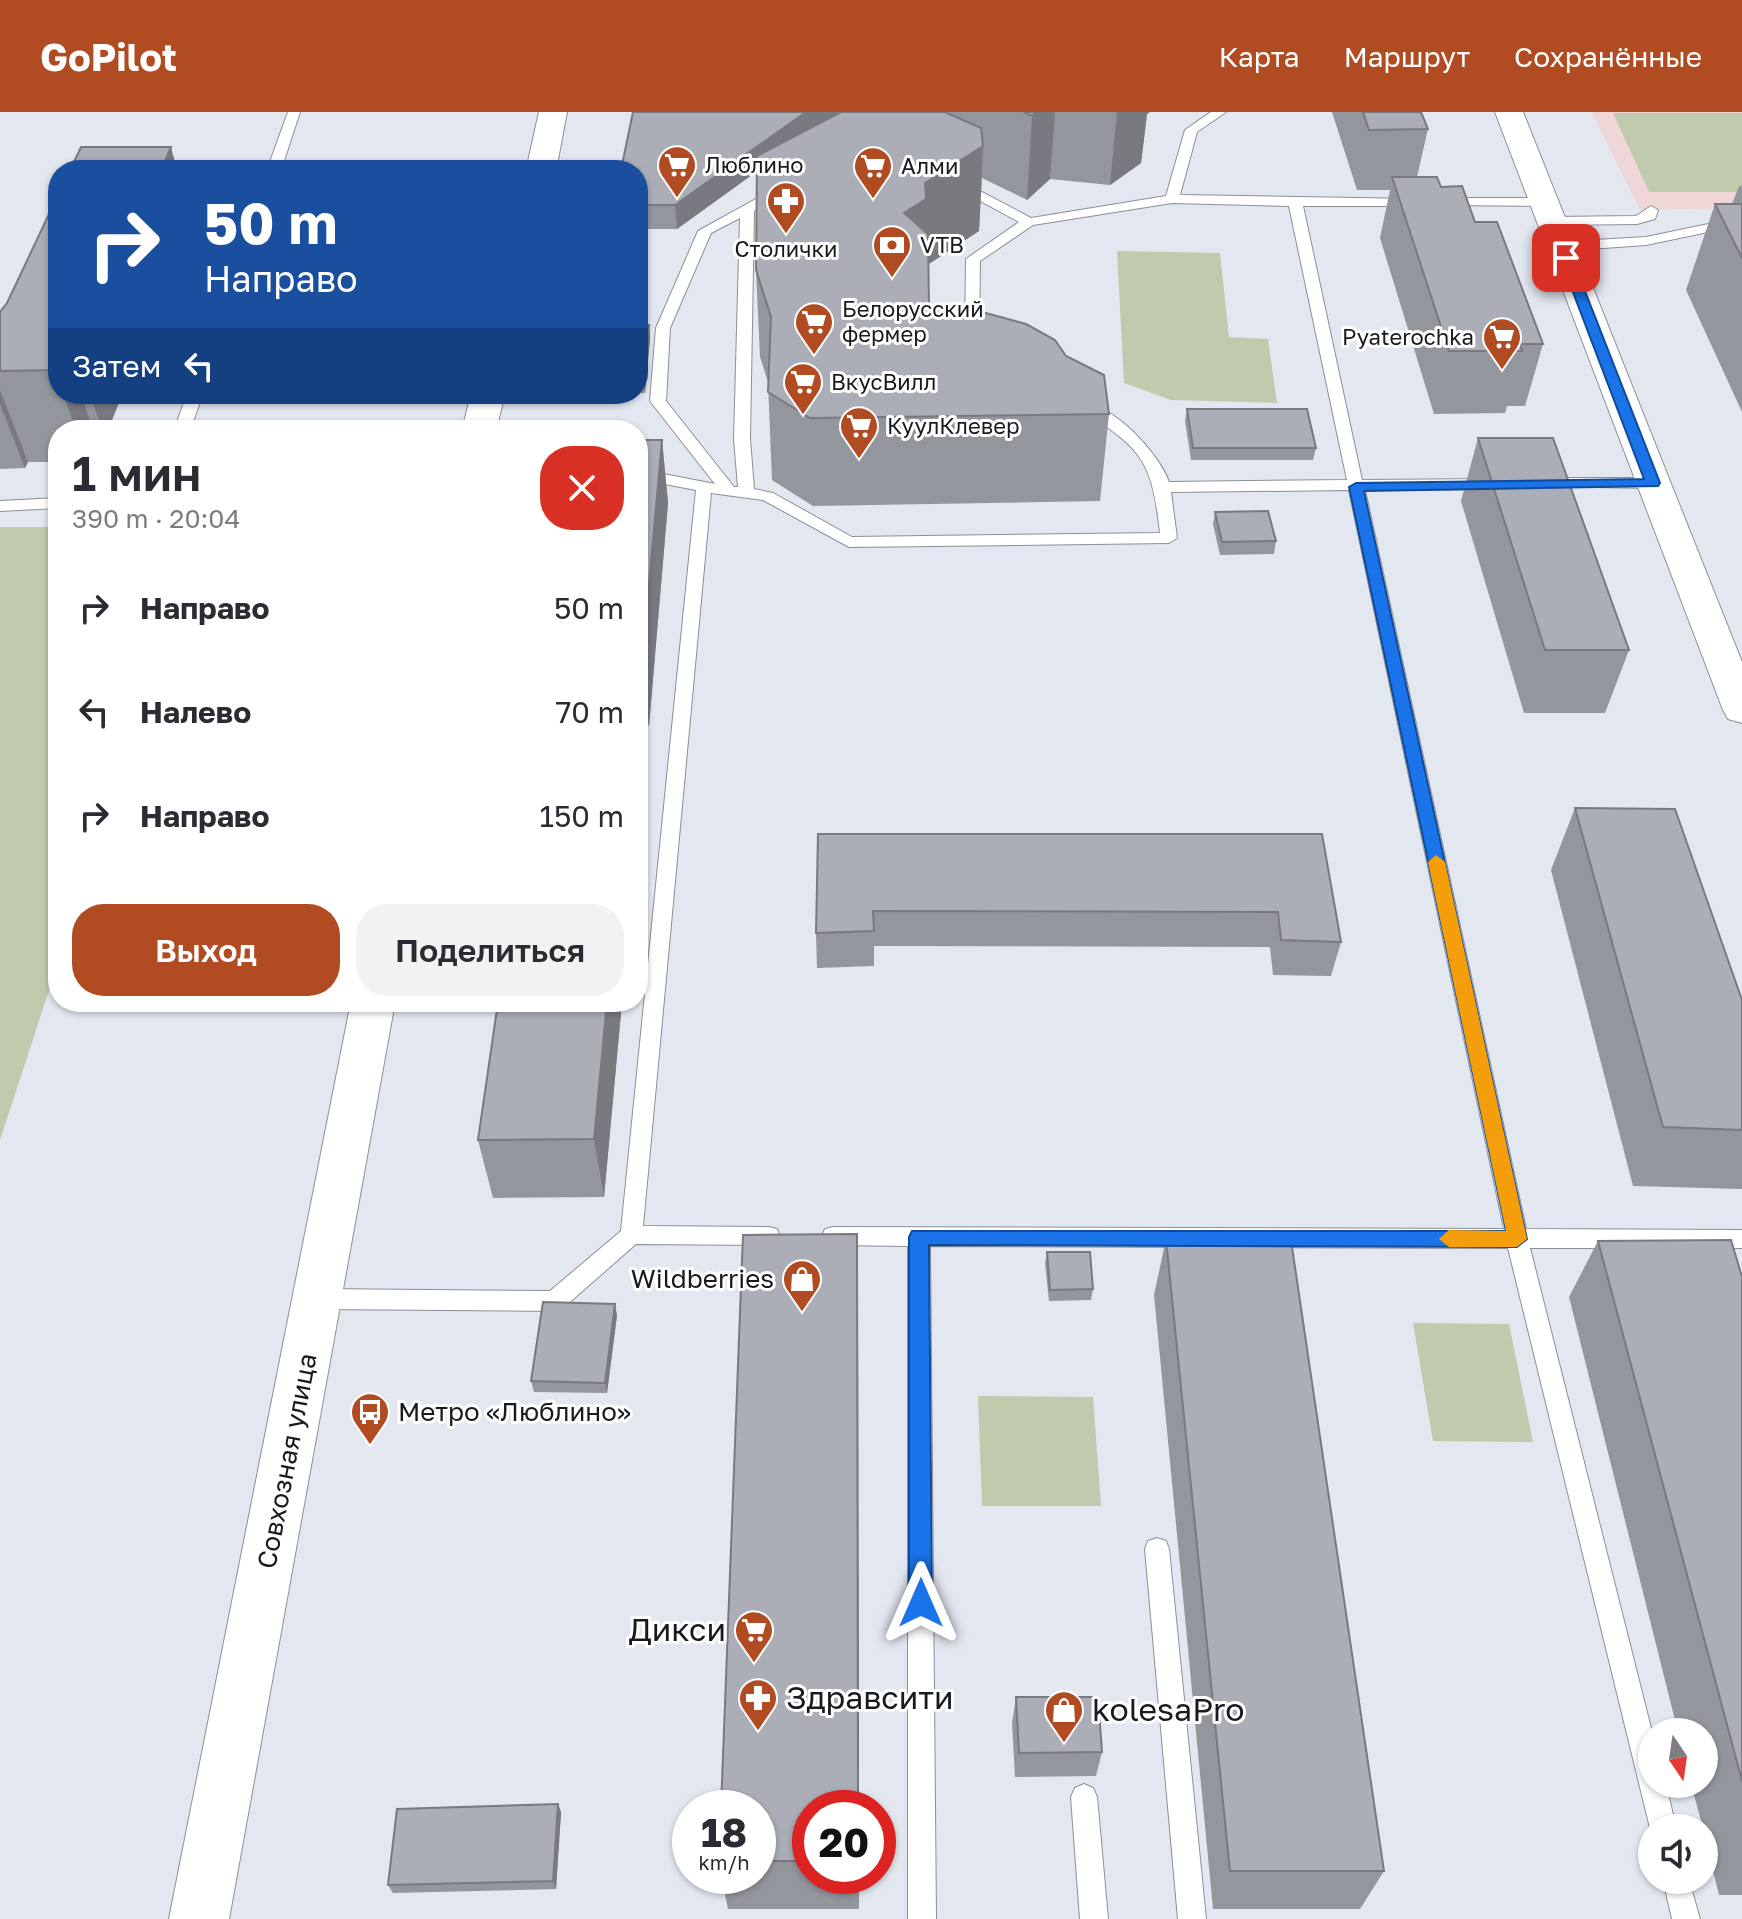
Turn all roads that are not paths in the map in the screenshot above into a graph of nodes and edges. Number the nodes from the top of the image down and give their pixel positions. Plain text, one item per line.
1 (294, 112) edge
2 (553, 112) edge
3 (1220, 112) edge
4 (1509, 112) edge
5 (277, 160) edge
6 (543, 160) edge
7 (944, 178) edge
8 (789, 187) edge
9 (1172, 199) junction
10 (1295, 202) junction
11 (747, 209) junction
12 (1651, 210) dead end
13 (1742, 221) edge
14 (1029, 222) junction
15 (1552, 223) junction
16 (986, 350) edge
17 (1069, 398) edge
18 (648, 476) edge
19 (1653, 483) junction
20 (704, 487) junction
21 (1163, 487) junction
22 (1356, 487) junction
23 (737, 492) junction
24 (48, 504) edge
25 (0, 506) edge
26 (1742, 710) edge
27 (371, 1012) edge
28 (631, 1235) junction
29 (919, 1237) junction
30 (1517, 1239) junction
31 (1742, 1239) edge
32 (318, 1299) junction
33 (1157, 1549) dead end
34 (1638, 1727) edge
35 (1084, 1797) dead end
36 (1680, 1894) edge
37 (199, 1919) edge
38 (922, 1919) edge
39 (1094, 1919) edge
40 (1192, 1919) edge
41 (1686, 1919) edge

1 - 5 lane
2 - 6 street
3 - 9 lane
4 - 15 street
7 - 14 lane
8 - 11 lane
9 - 10 lane
9 - 14 lane
10 - 15 lane
10 - 22 lane
11 - 23 lane
11 - 23 lane
12 - 15 lane
13 - 15 lane
14 - 16 lane
15 - 19 street
17 - 21 lane
18 - 20 lane
19 - 22 lane
19 - 26 street
20 - 23 lane
20 - 28 lane
21 - 22 lane
21 - 23 lane
22 - 30 lane
24 - 25 lane
27 - 32 street, Совхозная улица
28 - 29 lane
28 - 32 lane
29 - 30 lane
29 - 38 lane
30 - 31 lane
30 - 34 lane
32 - 37 street, Совхозная улица
33 - 40 lane
35 - 39 lane
36 - 41 lane

